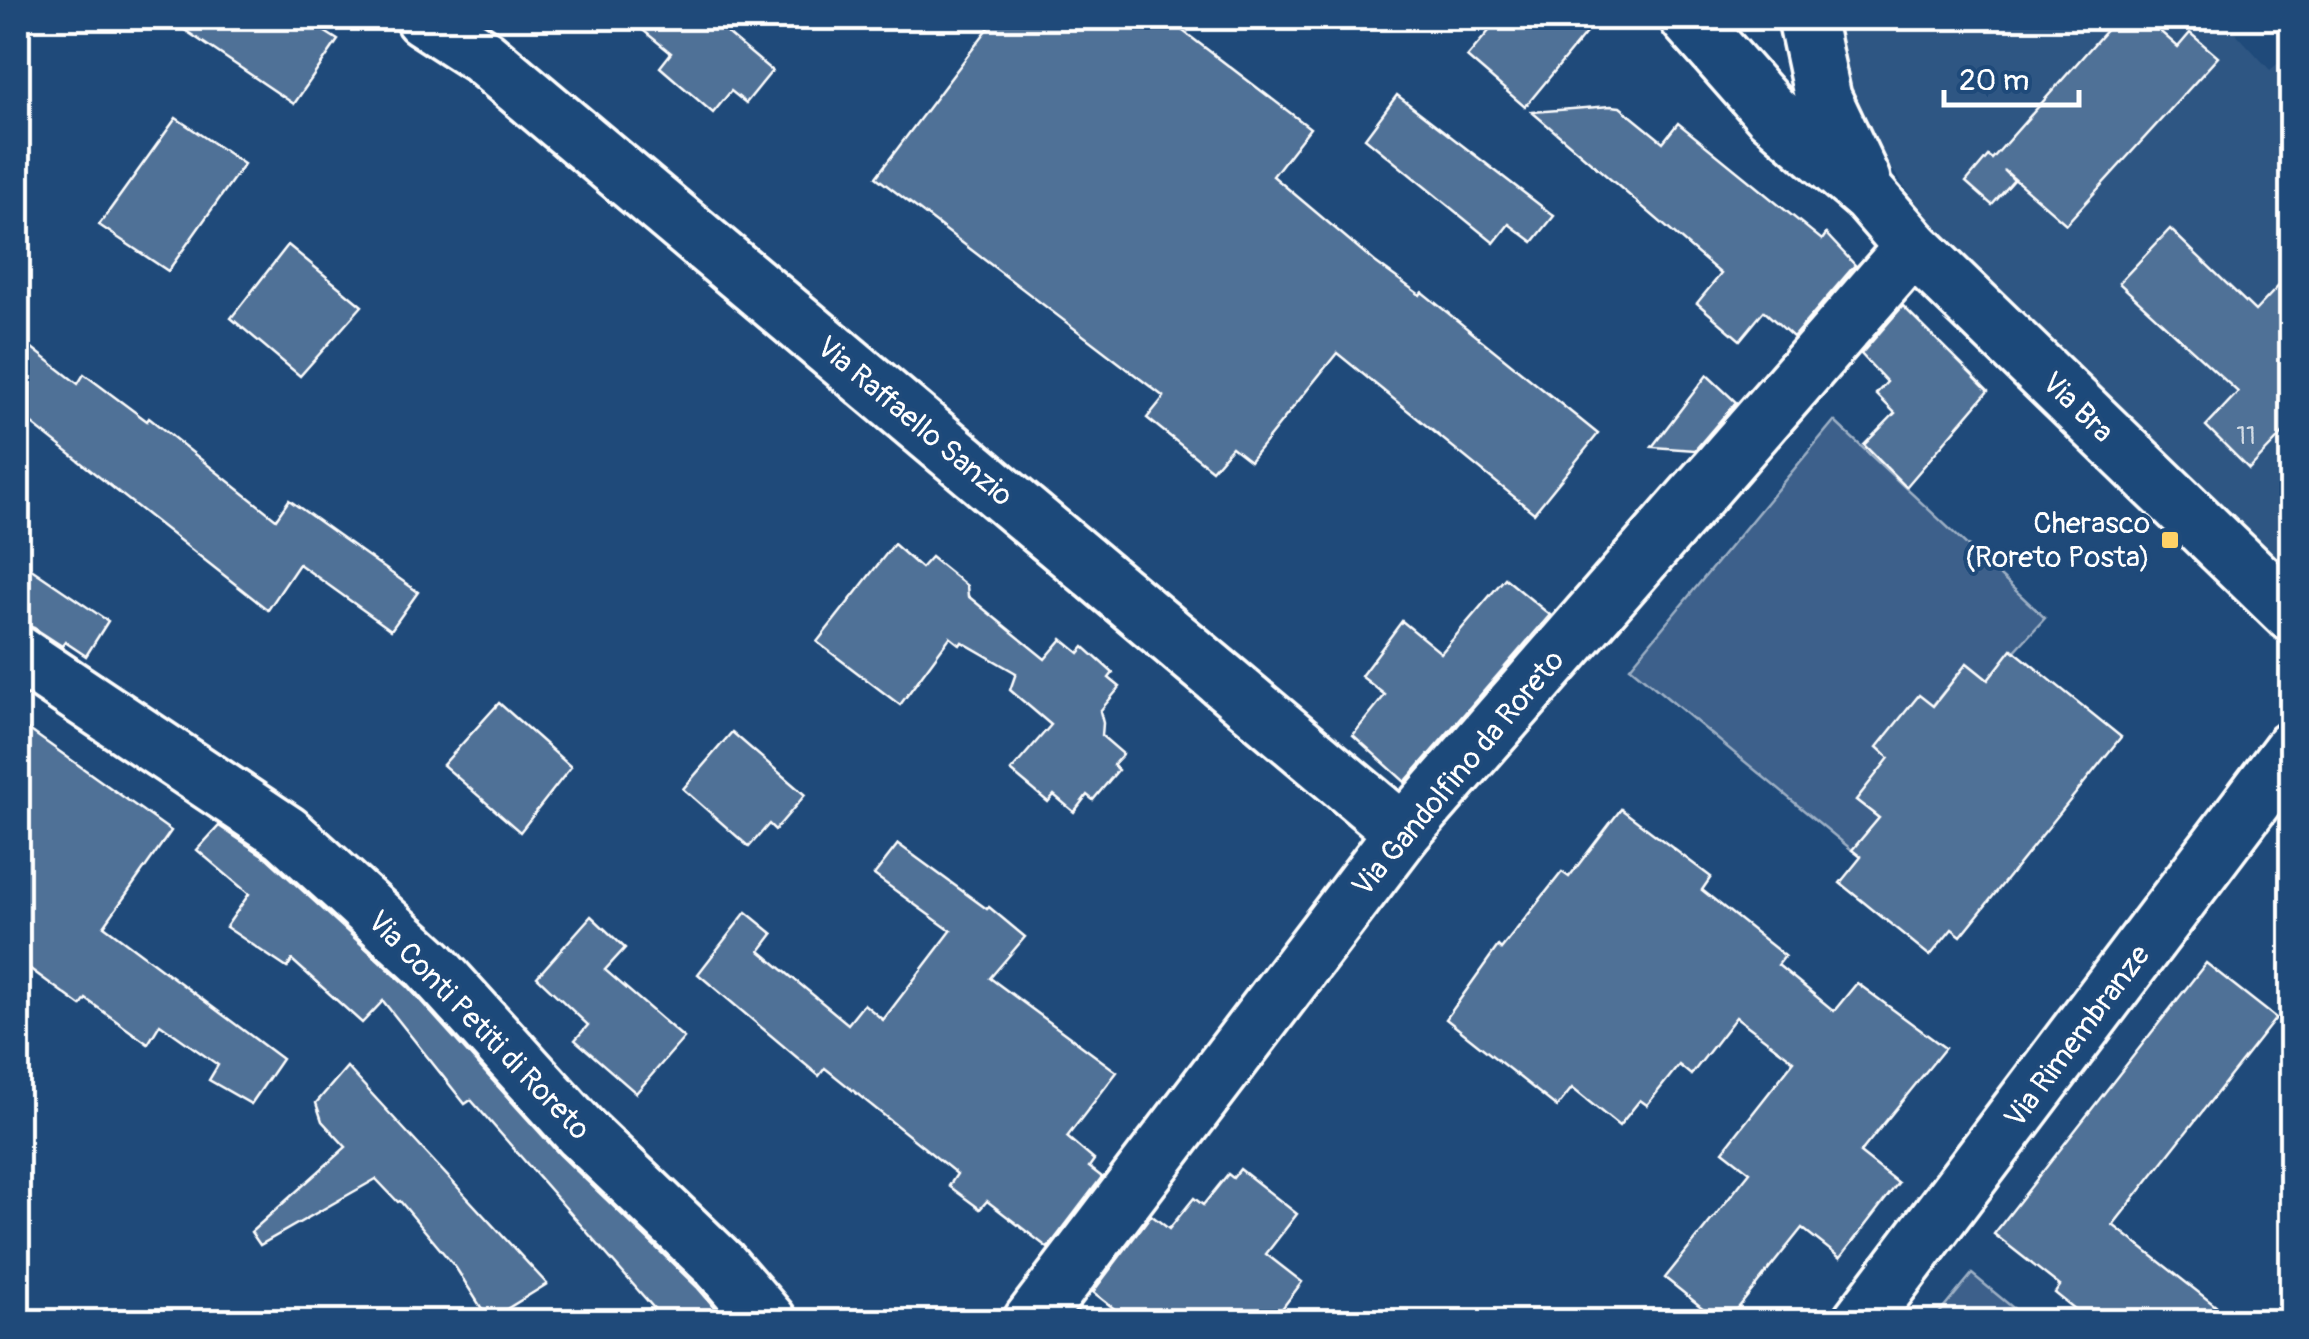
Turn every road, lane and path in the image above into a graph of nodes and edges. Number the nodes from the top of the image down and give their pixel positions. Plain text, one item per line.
1 (423, 18) edge
2 (1688, 18) edge
3 (1806, 18) edge
4 (1870, 196) junction
5 (1912, 247) junction
6 (2292, 614) edge
7 (18, 654) edge
8 (2292, 749) edge
9 (1403, 832) junction
10 (768, 1322) edge
11 (1031, 1322) edge
12 (1860, 1322) edge

1 - 9 street, Via Raffaello Sanzio
2 - 4 street
3 - 4 street
4 - 5 street, Via Bra
5 - 6 street, Via Bra
5 - 9 street, Via Gandolfino da Roreto
7 - 10 street, Via Conti Petiti di Roreto
8 - 12 street, Via Rimembranze
9 - 11 street, Via Gandolfino da Roreto

